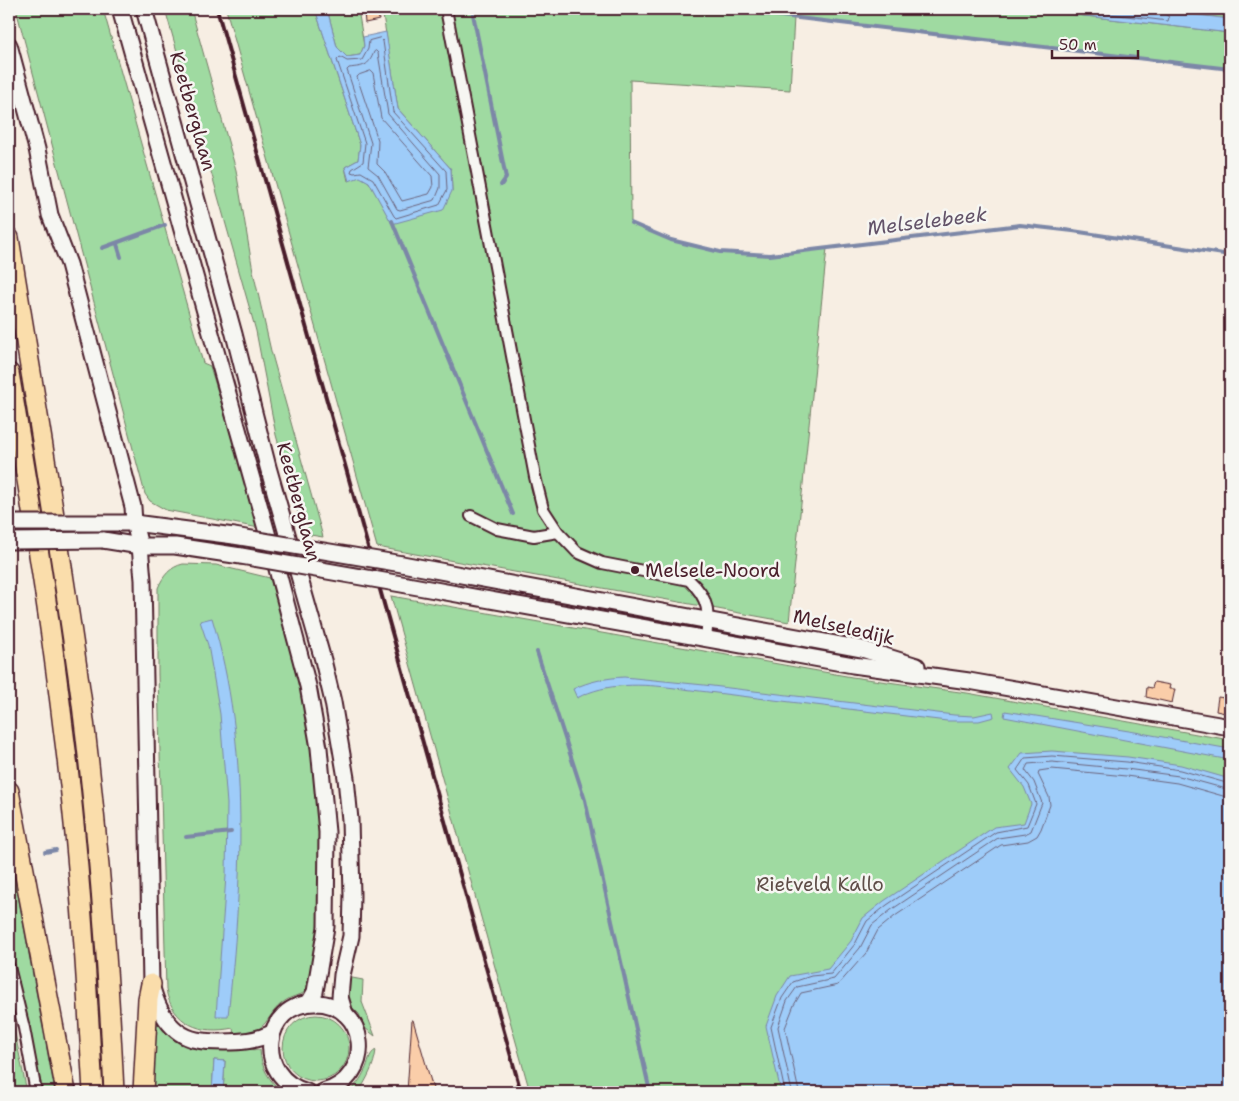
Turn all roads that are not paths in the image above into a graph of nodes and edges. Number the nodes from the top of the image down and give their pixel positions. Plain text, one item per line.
1 (120, 9) edge
2 (144, 9) edge
3 (446, 9) edge
4 (9, 45) edge
5 (9, 238) edge
6 (9, 373) edge
7 (471, 516) dead end
8 (9, 523) edge
9 (134, 523) junction
10 (558, 532) junction
11 (103, 540) junction
12 (9, 541) edge
13 (140, 546) junction
14 (159, 546) junction
15 (143, 580) junction
16 (708, 620) junction
17 (706, 639) junction
18 (969, 681) junction
19 (1230, 727) edge
20 (9, 790) edge
21 (9, 967) edge
22 (151, 984) junction
23 (305, 1004) junction
24 (345, 1014) junction
25 (272, 1034) junction
26 (301, 1091) edge
27 (329, 1091) edge
28 (36, 1092) edge
29 (66, 1092) edge
30 (93, 1092) edge
31 (114, 1092) edge
32 (143, 1092) edge

1 - 23 main road, Keetberglaan
2 - 24 main road, Keetberglaan
3 - 10 street
4 - 9 main road
5 - 31 highway
6 - 30 highway
7 - 10 street
8 - 9 main road, bridge
9 - 11 main road
9 - 13 main road
9 - 16 main road, Melseledijk, bridge
10 - 16 street
11 - 12 main road, bridge
11 - 13 main road
13 - 14 main road, Melseledijk
13 - 15 main road
14 - 15 main road
14 - 17 main road, Melseledijk, bridge
15 - 22 main road
16 - 17 street
16 - 18 main road, Melseledijk
17 - 18 main road, Melseledijk
18 - 19 main road, Melseledijk
20 - 29 highway
21 - 28 street
22 - 25 main road
22 - 32 highway
23 - 24 main road
23 - 25 main road
24 - 27 main road
25 - 26 main road

